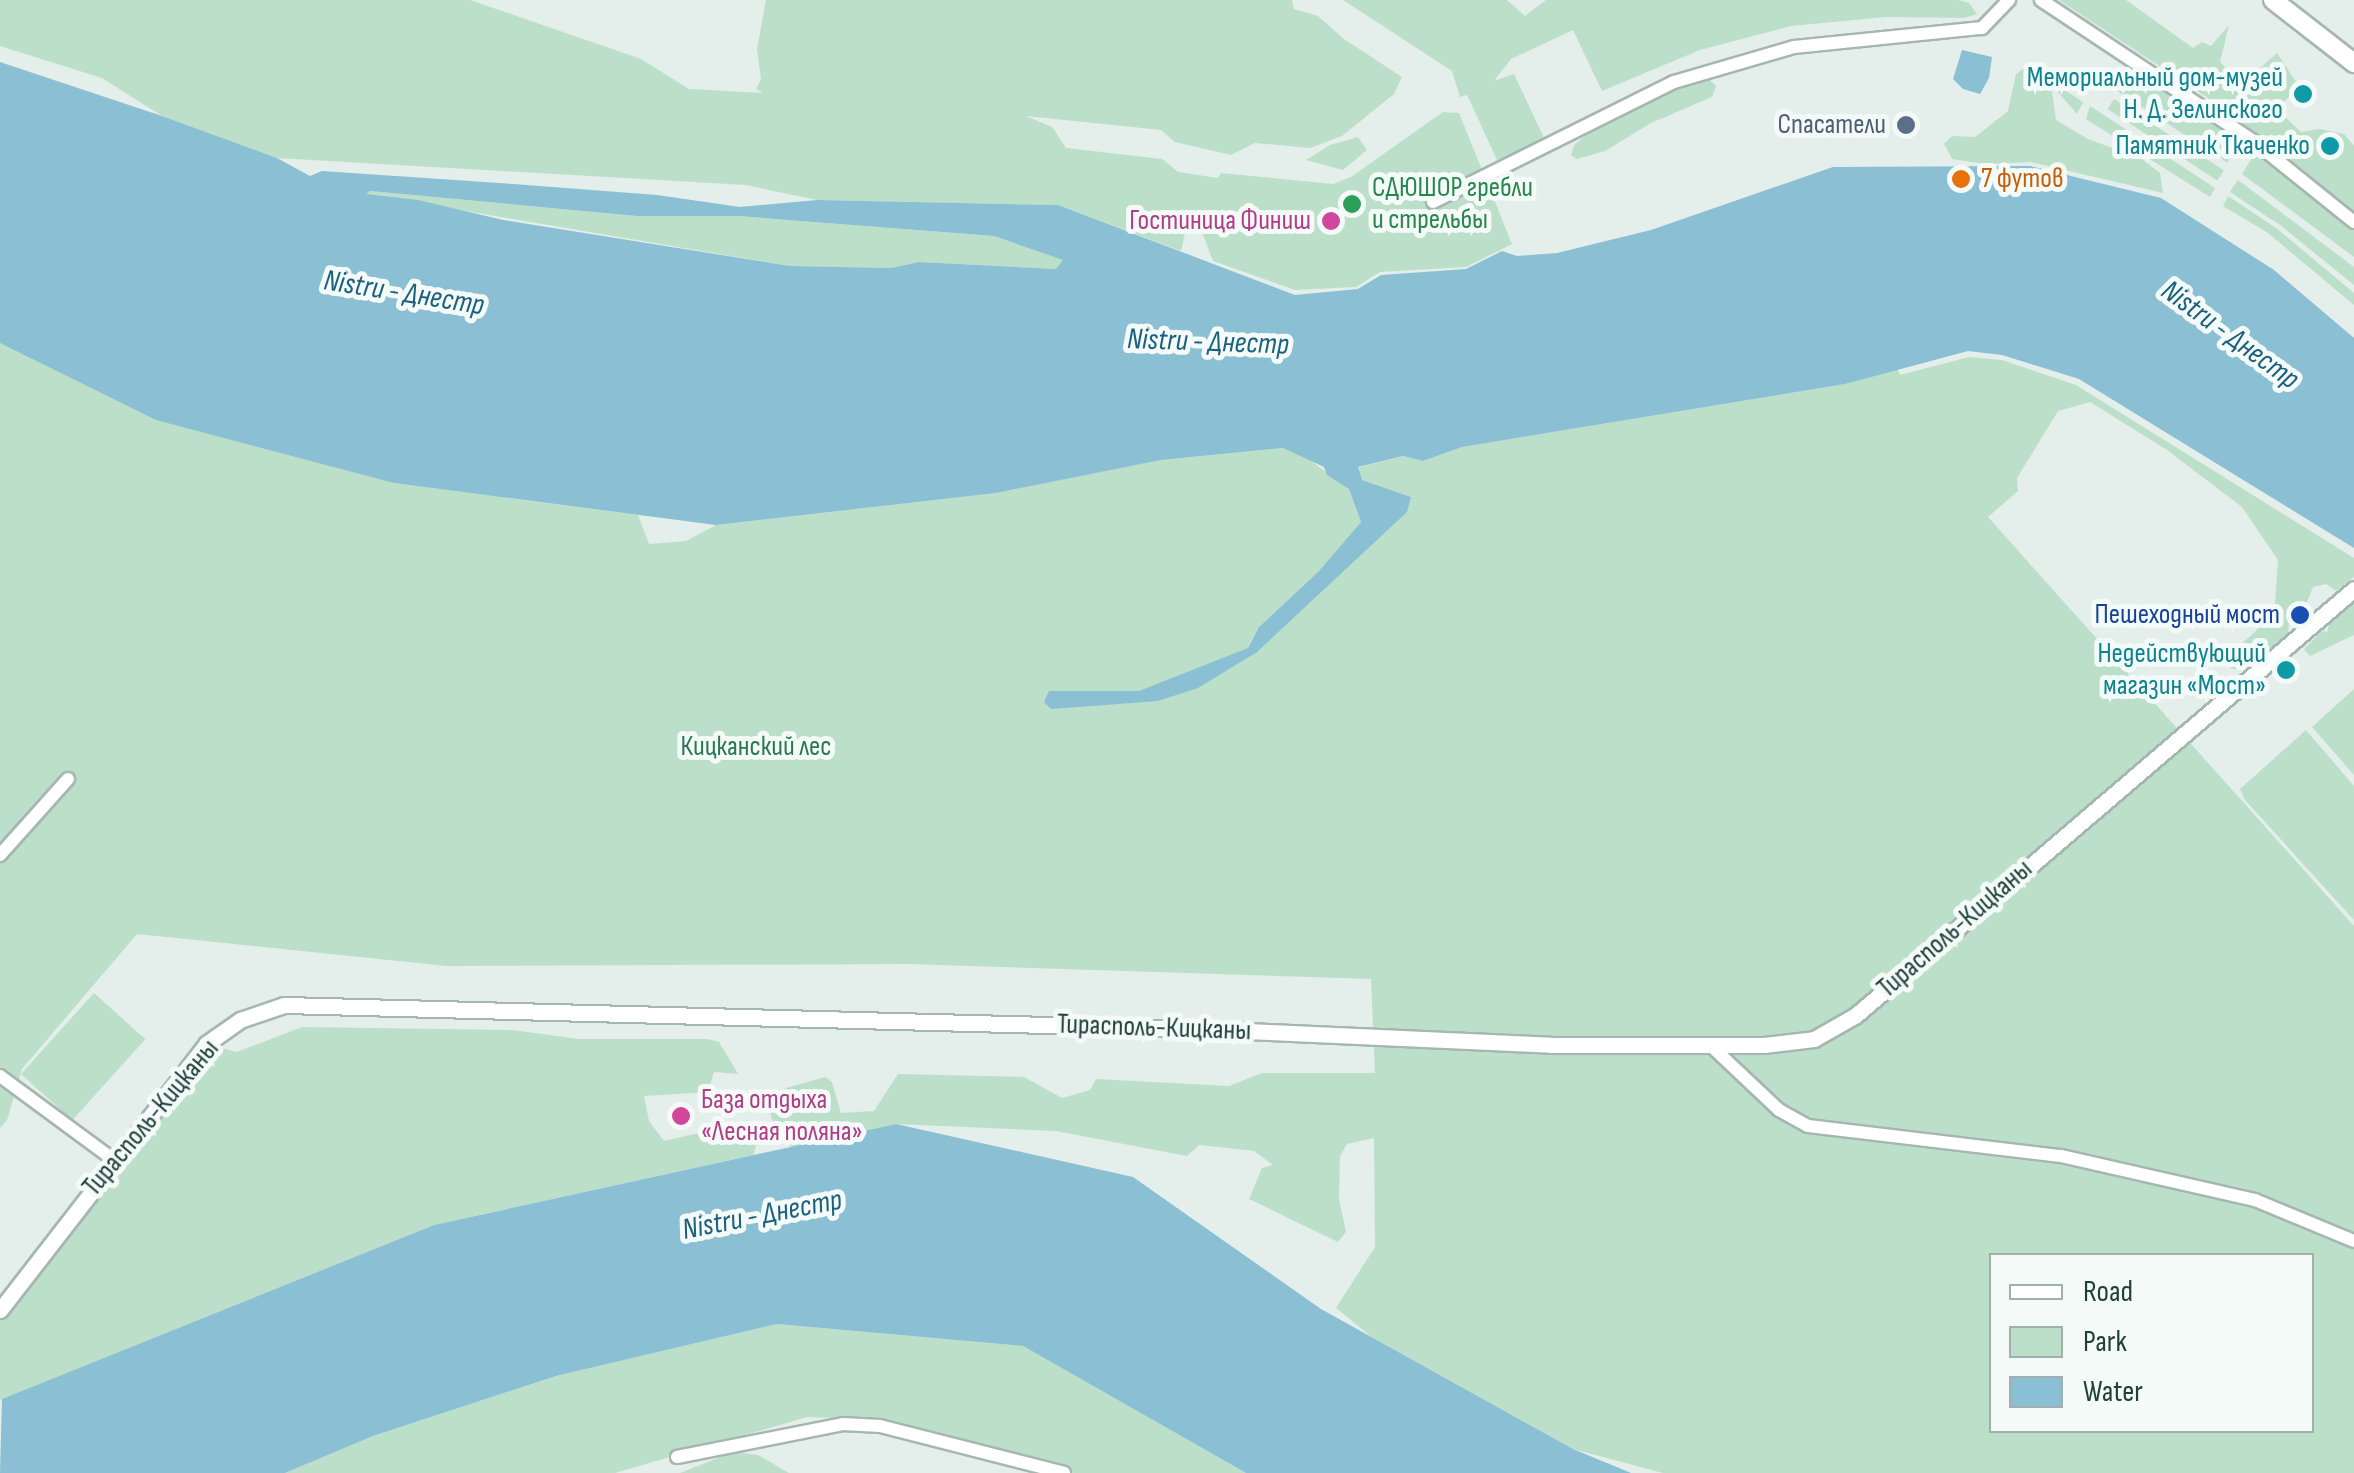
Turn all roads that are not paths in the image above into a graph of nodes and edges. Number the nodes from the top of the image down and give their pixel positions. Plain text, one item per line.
1 (2009, 0) edge
2 (2041, 0) edge
3 (2276, 1) edge
4 (2354, 63) edge
5 (1433, 202) dead end
6 (2354, 222) edge
7 (2352, 591) edge
8 (68, 778) dead end
9 (0, 855) edge
10 (1710, 1045) junction
11 (0, 1076) edge
12 (114, 1160) junction
13 (2354, 1241) edge
14 (0, 1310) edge
15 (677, 1457) dead end
16 (1064, 1473) edge

1 - 5 street
2 - 6 street
3 - 4 main road
7 - 10 street, Тирасполь-Кицканы
8 - 9 street
10 - 12 street, Тирасполь-Кицканы
10 - 13 street
11 - 12 street
12 - 14 street, Тирасполь-Кицканы
15 - 16 street

